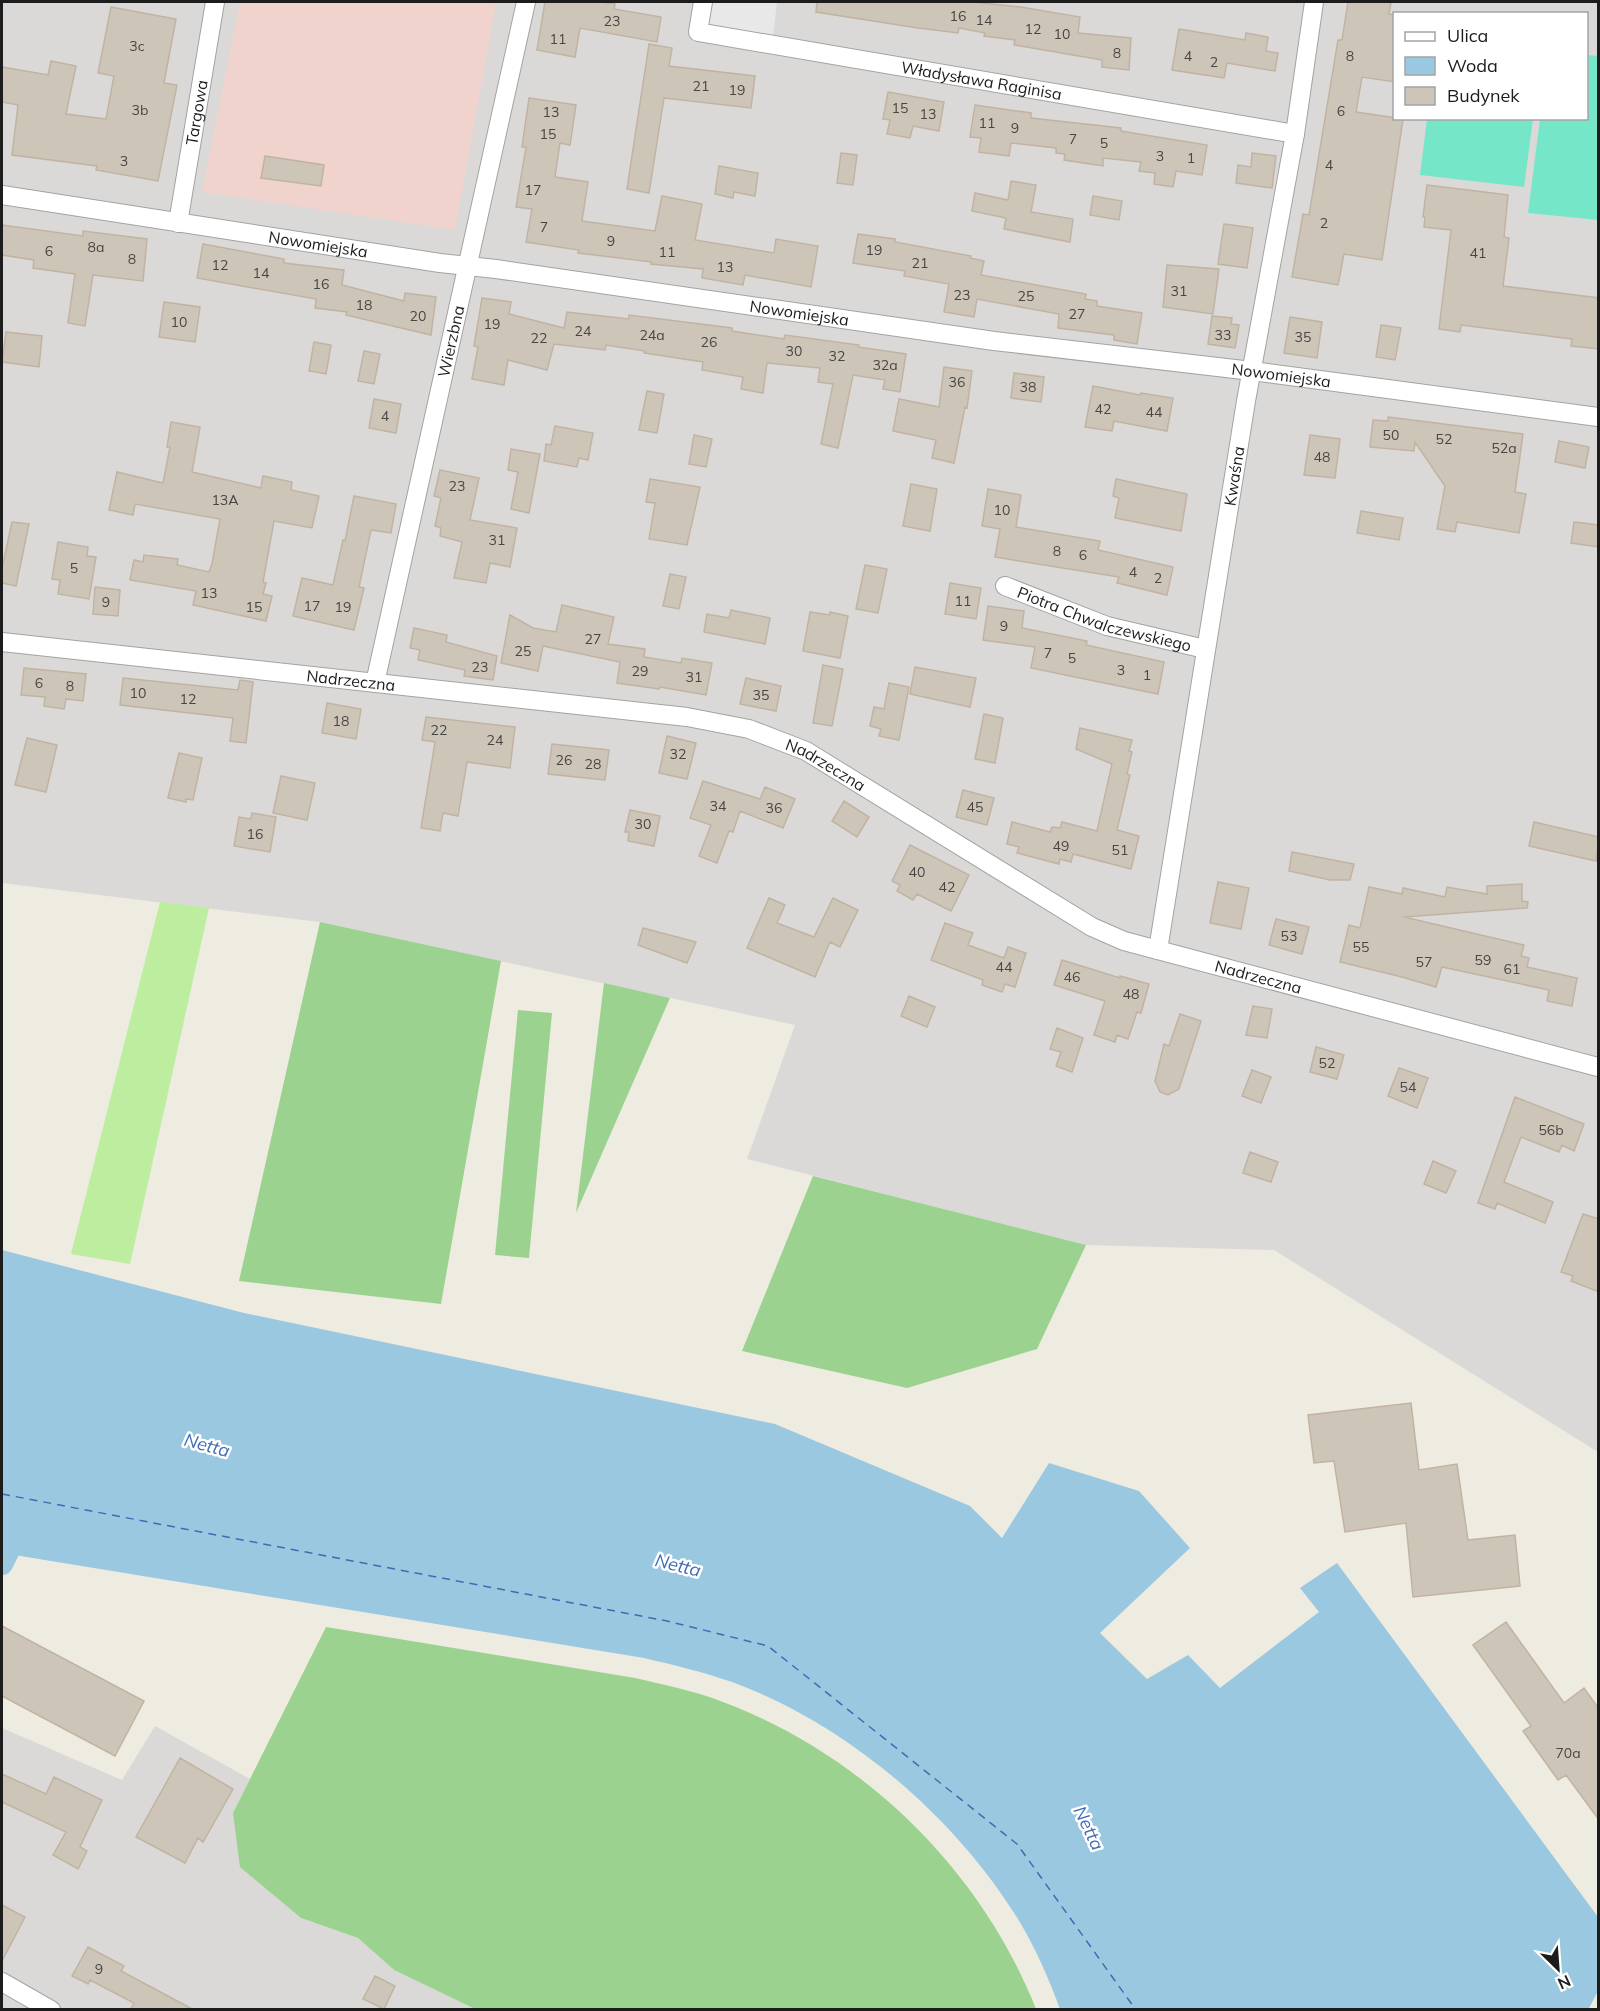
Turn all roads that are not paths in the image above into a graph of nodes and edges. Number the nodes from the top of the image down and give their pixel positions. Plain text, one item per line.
1 (215, 2) edge
2 (525, 2) edge
3 (704, 2) edge
4 (1314, 2) edge
5 (1295, 134) junction
6 (2, 195) edge
7 (178, 223) junction
8 (466, 266) junction
9 (1252, 371) junction
10 (1599, 417) edge
11 (1005, 586) dead end
12 (2, 642) edge
13 (1205, 649) junction
14 (375, 683) junction
15 (1158, 950) junction
16 (1599, 1067) edge
17 (2, 1982) edge
18 (51, 2010) edge

1 - 7 street, Targowa
2 - 8 street, Wierzbna
3 - 5 street, Władysława Raginisa
4 - 5 street, Kwaśna
5 - 9 street, Kwaśna
6 - 7 street, Nowomiejska
7 - 8 street, Nowomiejska
8 - 9 street, Nowomiejska
8 - 14 street, Wierzbna
9 - 10 street, Nowomiejska
9 - 13 street, Kwaśna
11 - 13 street, Piotra Chwalczewskiego
12 - 14 street, Nadrzeczna
13 - 15 street, Kwaśna
14 - 15 street, Nadrzeczna
15 - 16 street, Nadrzeczna
17 - 18 street

